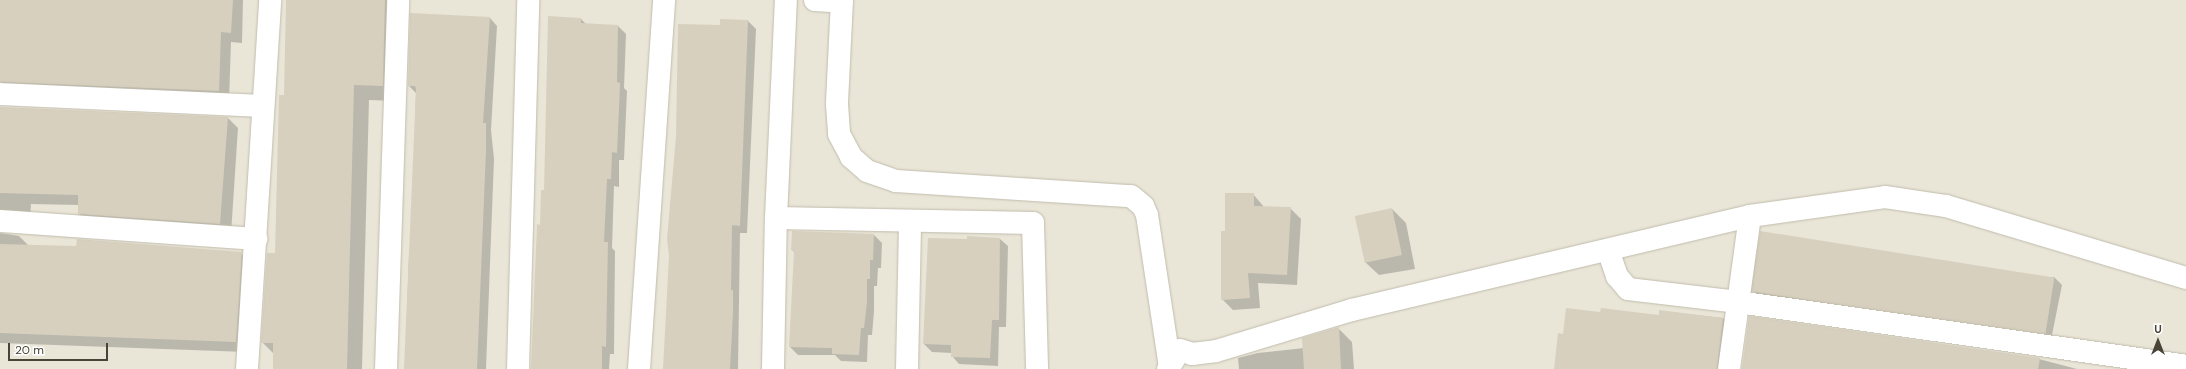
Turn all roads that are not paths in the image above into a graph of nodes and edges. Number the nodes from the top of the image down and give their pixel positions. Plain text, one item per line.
1 (270, 0) edge
2 (398, 0) edge
3 (528, 0) edge
4 (664, 0) edge
5 (786, 0) edge
6 (815, 0) edge
7 (842, 1) edge
8 (0, 94) edge
9 (263, 106) junction
10 (1007, 187) junction
11 (1750, 216) junction
12 (776, 218) junction
13 (0, 221) edge
14 (910, 221) junction
15 (1034, 223) junction
16 (256, 239) junction
17 (1608, 250) junction
18 (2186, 278) edge
19 (1738, 302) junction
20 (1200, 362) edge
21 (2186, 366) edge
22 (1169, 368) edge
23 (247, 369) edge
24 (386, 369) edge
25 (518, 369) edge
26 (639, 369) edge
27 (773, 369) edge
28 (907, 369) edge
29 (1037, 369) edge
30 (1729, 369) edge

1 - 9 street
2 - 24 street
3 - 25 street
4 - 26 street
5 - 12 street
6 - 7 street
7 - 10 street
8 - 9 street
9 - 16 street
10 - 15 street
10 - 22 street
11 - 17 street
11 - 18 street
11 - 19 street
12 - 14 street
12 - 27 street
13 - 16 street
14 - 15 street
14 - 28 street
15 - 29 street
16 - 23 street
17 - 19 street
17 - 20 street
19 - 21 street
19 - 30 street
20 - 22 street

